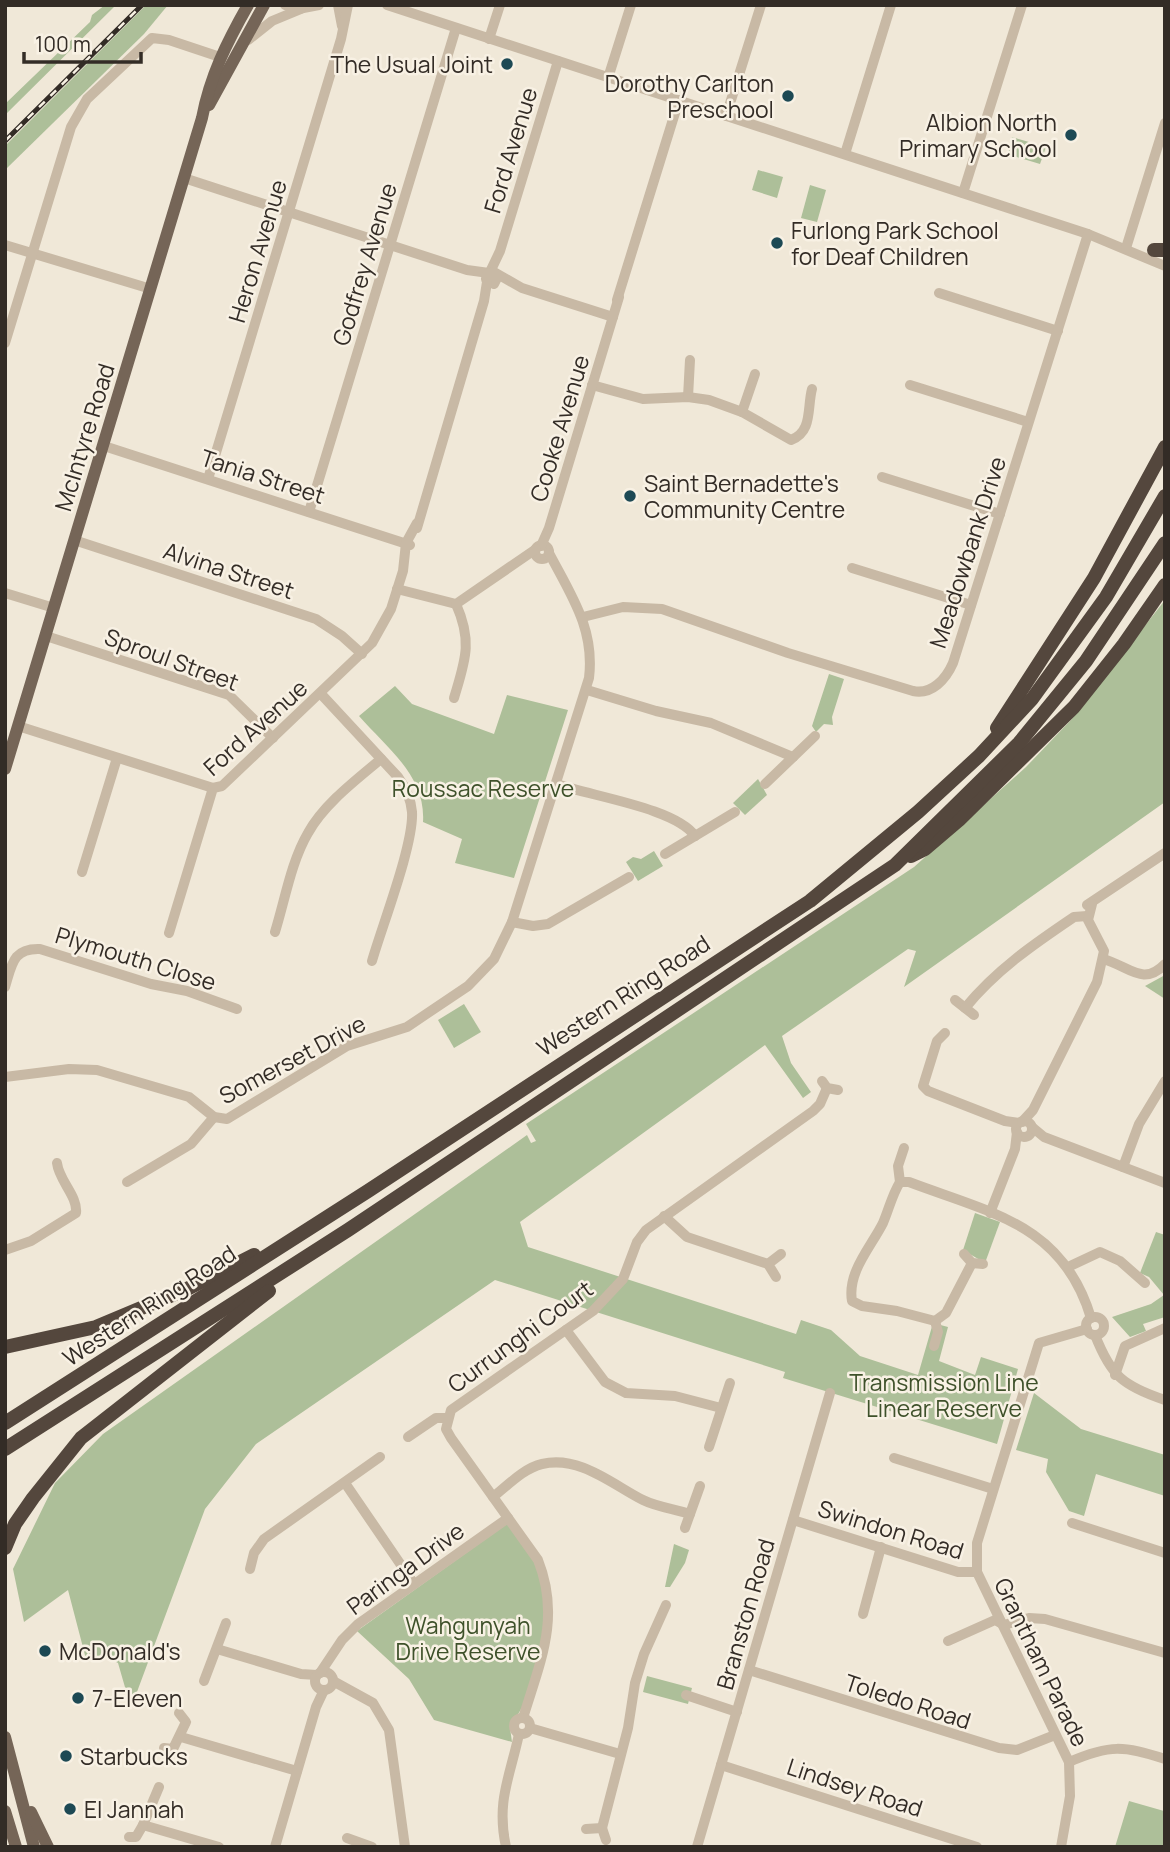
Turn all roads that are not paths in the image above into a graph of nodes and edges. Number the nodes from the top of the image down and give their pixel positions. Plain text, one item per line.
1 (248, 5) edge
2 (264, 5) edge
3 (285, 5) edge
4 (319, 5) edge
5 (338, 5) edge
6 (348, 5) edge
7 (387, 5) edge
8 (500, 5) edge
9 (631, 5) edge
10 (761, 5) edge
11 (891, 5) edge
12 (1022, 5) edge
13 (301, 9) junction
14 (456, 28) junction
15 (342, 34) junction
16 (489, 39) junction
17 (240, 47) junction
18 (220, 57) junction
19 (558, 61) junction
20 (608, 78) junction
21 (679, 100) junction
22 (726, 116) junction
23 (202, 118) junction
24 (1165, 123) edge
25 (845, 154) junction
26 (184, 178) junction
27 (963, 193) junction
28 (289, 212) junction
29 (1088, 234) junction
30 (5, 245) edge
31 (390, 245) junction
32 (1126, 248) junction
33 (1161, 250) edge
34 (33, 254) junction
35 (1165, 265) edge
36 (492, 278) junction
37 (151, 289) junction
38 (939, 293) dead end
39 (610, 316) junction
40 (1058, 331) junction
41 (5, 344) edge
42 (690, 360) dead end
43 (755, 374) dead end
44 (910, 385) dead end
45 (592, 386) junction
46 (812, 389) dead end
47 (688, 397) junction
48 (742, 412) junction
49 (1028, 422) junction
50 (104, 446) junction
51 (1165, 447) edge
52 (882, 477) dead end
53 (208, 479) junction
54 (1165, 496) edge
55 (309, 512) junction
56 (1000, 514) junction
57 (75, 540) junction
58 (1165, 543) edge
59 (408, 544) junction
60 (543, 552) junction
61 (852, 568) dead end
62 (1165, 585) edge
63 (397, 589) junction
64 (5, 593) edge
65 (456, 604) junction
66 (971, 605) junction
67 (54, 608) junction
68 (583, 617) junction
69 (46, 636) junction
70 (362, 654) junction
71 (587, 690) junction
72 (321, 694) junction
73 (454, 698) dead end
74 (19, 726) junction
75 (815, 736) dead end
76 (273, 738) junction
77 (979, 756) junction
78 (793, 757) junction
79 (117, 758) junction
80 (381, 759) junction
81 (5, 769) edge
82 (557, 784) junction
83 (765, 784) dead end
84 (213, 788) junction
85 (735, 812) dead end
86 (695, 836) junction
87 (665, 853) dead end
88 (1165, 853) edge
89 (895, 865) junction
90 (82, 872) dead end
91 (629, 877) dead end
92 (1085, 916) junction
93 (512, 922) junction
94 (275, 932) dead end
95 (169, 933) dead end
96 (1103, 959) junction
97 (372, 961) dead end
98 (1165, 964) edge
99 (5, 987) edge
100 (955, 1000) dead end
101 (965, 1007) junction
102 (237, 1009) dead end
103 (974, 1015) dead end
104 (947, 1031) dead end
105 (5, 1072) edge
106 (21, 1075) junction
107 (5, 1077) edge
108 (1165, 1081) edge
109 (829, 1086) dead end
110 (214, 1117) junction
111 (1024, 1129) junction
112 (904, 1148) dead end
113 (57, 1163) dead end
114 (1123, 1167) junction
115 (127, 1182) dead end
116 (900, 1182) junction
117 (1165, 1183) edge
118 (368, 1191) junction
119 (990, 1213) junction
120 (664, 1216) junction
121 (348, 1230) junction
122 (5, 1250) edge
123 (780, 1254) dead end
124 (964, 1254) dead end
125 (768, 1264) junction
126 (1068, 1267) junction
127 (776, 1277) dead end
128 (1145, 1283) dead end
129 (1091, 1318) junction
130 (935, 1321) junction
131 (1165, 1328) edge
132 (566, 1330) junction
133 (1091, 1332) junction
134 (934, 1346) dead end
135 (5, 1347) edge
136 (1115, 1375) junction
137 (730, 1383) dead end
138 (830, 1393) dead end
139 (1165, 1400) edge
140 (721, 1408) junction
141 (447, 1418) junction
142 (5, 1423) edge
143 (408, 1437) dead end
144 (709, 1447) dead end
145 (5, 1449) edge
146 (380, 1457) dead end
147 (894, 1458) dead end
148 (345, 1483) junction
149 (701, 1486) dead end
150 (993, 1489) junction
151 (493, 1497) junction
152 (33, 1498) junction
153 (690, 1514) junction
154 (508, 1518) junction
155 (793, 1520) junction
156 (1072, 1523) dead end
157 (685, 1528) dead end
158 (881, 1547) junction
159 (5, 1548) edge
160 (1165, 1552) edge
161 (5, 1561) edge
162 (250, 1569) dead end
163 (977, 1572) junction
164 (414, 1584) junction
165 (666, 1605) dead end
166 (863, 1614) dead end
167 (226, 1623) dead end
168 (1004, 1625) junction
169 (948, 1641) dead end
170 (217, 1649) junction
171 (1165, 1653) edge
172 (749, 1670) junction
173 (204, 1681) dead end
174 (323, 1681) junction
175 (686, 1695) dead end
176 (737, 1712) junction
177 (179, 1713) dead end
178 (523, 1718) junction
179 (530, 1728) junction
180 (519, 1734) junction
181 (1055, 1735) junction
182 (5, 1737) edge
183 (181, 1737) junction
184 (164, 1748) dead end
185 (620, 1754) junction
186 (1165, 1759) edge
187 (1069, 1762) junction
188 (721, 1765) junction
189 (297, 1771) junction
190 (159, 1787) dead end
191 (21, 1793) junction
192 (6, 1820) edge
193 (143, 1825) junction
194 (602, 1828) junction
195 (586, 1829) dead end
196 (129, 1837) dead end
197 (347, 1838) dead end
198 (606, 1840) dead end
199 (16, 1847) edge
200 (34, 1847) edge
201 (48, 1847) edge
202 (219, 1847) edge
203 (275, 1847) edge
204 (372, 1847) edge
205 (405, 1847) edge
206 (506, 1847) edge
207 (697, 1847) edge
208 (977, 1847) edge
209 (1061, 1847) edge

1 - 18 main road, McIntyre Road
2 - 17 main road, McIntyre Road
3 - 13 street
4 - 13 street
5 - 15 street, Heron Avenue
6 - 15 street, Heron Avenue
7 - 14 street
8 - 16 street
9 - 20 street
10 - 22 street
11 - 25 street
12 - 27 street
13 - 17 street
14 - 16 street
14 - 31 street, Godfrey Avenue
15 - 28 street, Heron Avenue
16 - 19 street
17 - 23 main road, McIntyre Road
18 - 23 main road, McIntyre Road
18 - 34 street
19 - 20 street
19 - 36 street, Ford Avenue
20 - 21 street
21 - 22 street
21 - 39 street, Cooke Avenue
22 - 25 street
23 - 26 main road, McIntyre Road
24 - 32 street
25 - 27 street
26 - 28 street
26 - 37 main road, McIntyre Road
27 - 29 street
28 - 31 street
28 - 53 street, Heron Avenue
29 - 32 street
29 - 40 street, Meadowbank Drive
30 - 34 street
31 - 36 street
31 - 55 street, Godfrey Avenue
32 - 33 street
32 - 35 street
34 - 37 street
34 - 41 street
36 - 39 street
36 - 59 street, Ford Avenue
37 - 50 main road, McIntyre Road
38 - 40 street
39 - 45 street, Cooke Avenue
40 - 49 street, Meadowbank Drive
42 - 47 street
43 - 48 street
44 - 49 street
45 - 47 street
45 - 60 street, Cooke Avenue
46 - 48 street
47 - 48 street
49 - 56 street, Meadowbank Drive
50 - 53 street, Tania Street
50 - 57 main road, McIntyre Road
51 - 77 highway
52 - 56 street
53 - 55 street, Tania Street
54 - 77 highway, Western Ring Road
55 - 59 street, Tania Street
56 - 66 street, Meadowbank Drive
57 - 67 main road, McIntyre Road
57 - 70 street, Alvina Street
58 - 89 highway, Western Ring Road
59 - 63 street, Ford Avenue
60 - 65 street
60 - 68 street, Somerset Drive
61 - 66 street
62 - 89 highway
63 - 65 street
63 - 70 street, Ford Avenue
64 - 67 street
65 - 73 street
66 - 68 street, Meadowbank Drive
67 - 69 main road, McIntyre Road
68 - 71 street, Somerset Drive
69 - 74 main road, McIntyre Road
69 - 76 street, Sproul Street
70 - 72 street, Ford Avenue
71 - 78 street
71 - 82 street, Somerset Drive
72 - 76 street, Ford Avenue
72 - 80 street
74 - 79 street
74 - 81 main road, McIntyre Road
75 - 78 street
76 - 84 street, Ford Avenue
77 - 118 highway, Western Ring Road
78 - 83 street
79 - 84 street
79 - 90 street
80 - 94 street
80 - 97 street
82 - 86 street
82 - 93 street, Somerset Drive
84 - 95 street, Ford Avenue
85 - 86 street
86 - 87 street
88 - 92 street
89 - 121 highway, Western Ring Road
91 - 93 street
92 - 96 street
92 - 101 street
93 - 110 street, Somerset Drive
96 - 98 street
96 - 111 street
99 - 102 street, Plymouth Close
100 - 101 street
101 - 103 street
104 - 111 street
105 - 106 street, Somerset Drive
106 - 107 street, Somerset Drive
106 - 110 street, Somerset Drive
108 - 114 street
109 - 120 street, Currunghi Court
110 - 115 street
111 - 114 street
111 - 119 street
112 - 116 street
113 - 122 street
114 - 117 street
116 - 119 street
116 - 130 street
118 - 135 highway
118 - 142 highway, Western Ring Road
119 - 126 street
120 - 125 street
120 - 132 street, Currunghi Court
121 - 145 highway, Western Ring Road
121 - 152 highway
123 - 125 street
124 - 130 street
125 - 127 street
126 - 128 street
126 - 129 street
129 - 133 street
129 - 133 street
130 - 134 street
131 - 136 street
132 - 140 street
132 - 141 street, Currunghi Court
133 - 136 street
133 - 150 street, Grantham Parade
136 - 139 street
137 - 140 street
138 - 155 street, Branston Road
140 - 144 street
141 - 143 street, Currunghi Court
141 - 151 street
146 - 148 street
147 - 150 street
148 - 162 street
148 - 164 street
149 - 153 street
150 - 163 street, Grantham Parade
151 - 153 street
151 - 154 street
152 - 159 highway
152 - 161 highway
153 - 157 street
154 - 164 street, Paringa Drive
154 - 178 street
155 - 158 street, Swindon Road
155 - 172 street, Branston Road
156 - 160 street
158 - 163 street, Swindon Road
158 - 166 street
163 - 168 street, Grantham Parade
164 - 174 street, Paringa Drive
165 - 185 street
167 - 170 street
168 - 169 street
168 - 171 street
168 - 181 street, Grantham Parade
170 - 173 street
170 - 174 street
172 - 176 street, Branston Road
172 - 181 street, Toledo Road
174 - 189 street, Paringa Drive
174 - 205 street
175 - 176 street
176 - 188 street, Branston Road
177 - 183 street
178 - 179 street
178 - 180 street
179 - 180 street
179 - 185 street
180 - 206 street
181 - 187 street, Grantham Parade
182 - 191 main road
183 - 184 street
183 - 189 street
185 - 194 street
186 - 187 street
187 - 209 street, Grantham Parade
188 - 207 street, Branston Road
188 - 208 street, Lindsey Road
189 - 203 street, Paringa Drive
190 - 193 street
191 - 200 main road
191 - 201 main road
192 - 199 main road
193 - 196 street
193 - 202 street
194 - 195 street
194 - 198 street
197 - 204 street

